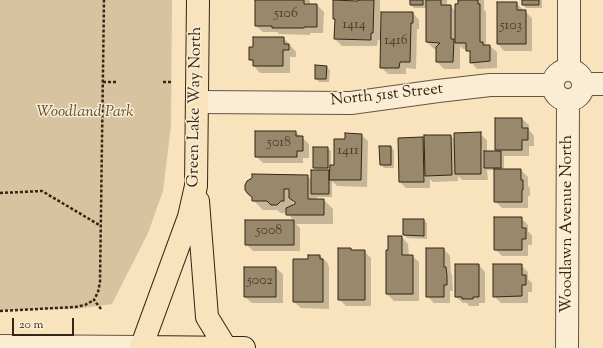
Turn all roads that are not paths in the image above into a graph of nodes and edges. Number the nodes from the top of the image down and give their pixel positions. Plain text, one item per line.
1 (198, 0) edge
2 (570, 0) edge
3 (577, 81) edge
4 (198, 102) junction
5 (196, 186) junction
6 (0, 346) edge
7 (141, 348) edge
8 (226, 348) edge
9 (244, 348) edge
10 (567, 348) edge

1 - 4 main road, Green Lake Way North
2 - 3 street
3 - 4 street, North 51st Street
3 - 10 street, Woodlawn Avenue North
4 - 5 main road, Green Lake Way North
5 - 7 main road, Green Lake Way North
5 - 8 main road
6 - 7 street
7 - 8 main road
8 - 9 main road

